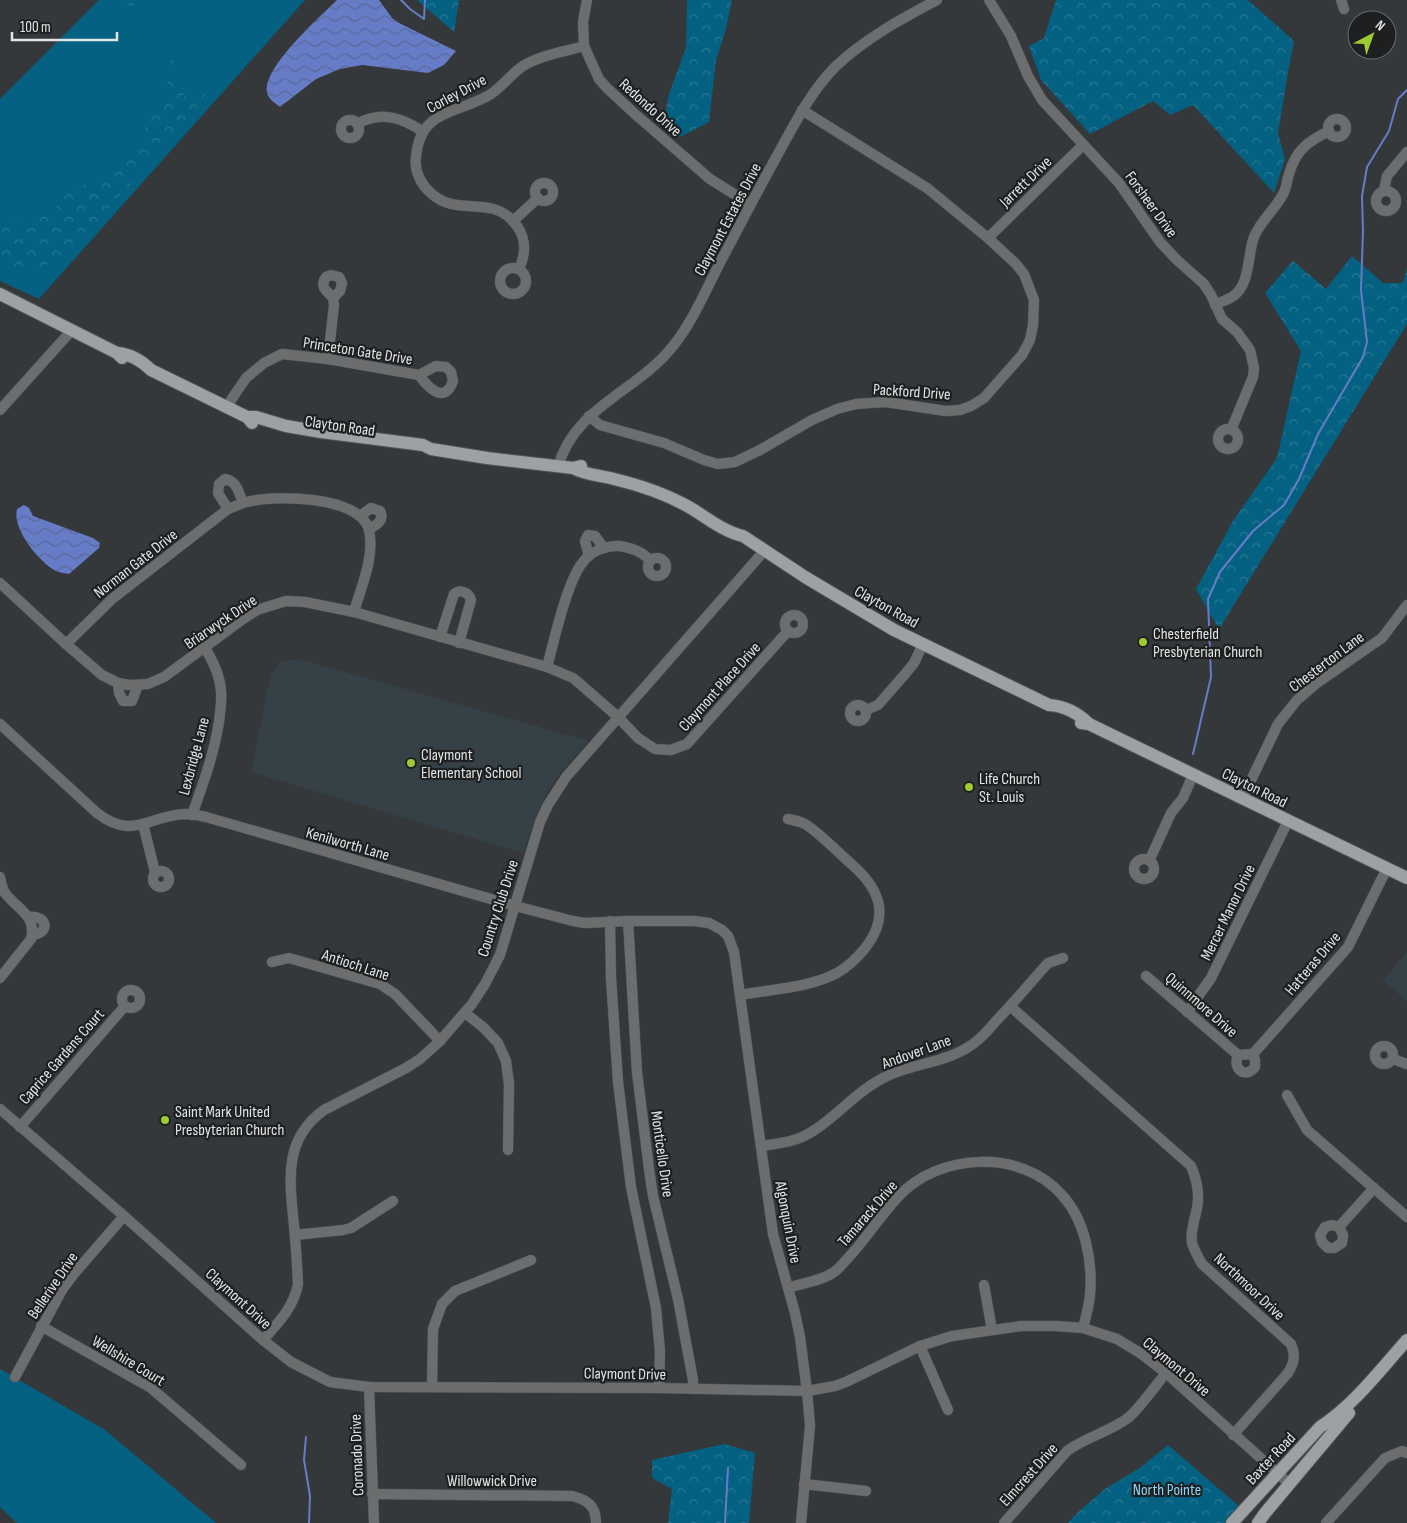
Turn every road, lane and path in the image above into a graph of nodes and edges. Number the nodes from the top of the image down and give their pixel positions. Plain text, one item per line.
1 (587, 0) edge
2 (937, 0) edge
3 (989, 0) edge
4 (584, 46) junction
5 (802, 110) junction
6 (357, 124) dead end
7 (422, 131) junction
8 (1329, 131) dead end
9 (1083, 145) junction
10 (1407, 152) edge
11 (1384, 190) dead end
12 (538, 198) dead end
13 (750, 204) junction
14 (513, 221) junction
15 (988, 238) junction
16 (519, 269) dead end
17 (0, 294) edge
18 (333, 298) dead end
19 (1215, 305) junction
20 (72, 330) junction
21 (328, 359) junction
22 (419, 375) dead end
23 (229, 409) junction
24 (0, 410) edge
25 (589, 416) junction
26 (1231, 430) dead end
27 (558, 466) junction
28 (243, 503) junction
29 (228, 510) junction
30 (360, 516) junction
31 (369, 529) junction
32 (604, 548) junction
33 (765, 550) junction
34 (589, 556) junction
35 (650, 561) dead end
36 (0, 583) edge
37 (1407, 605) edge
38 (354, 612) junction
39 (788, 631) dead end
40 (440, 637) junction
41 (459, 643) junction
42 (66, 644) junction
43 (923, 644) junction
44 (205, 648) junction
45 (547, 667) junction
46 (118, 683) junction
47 (138, 685) junction
48 (866, 710) dead end
49 (618, 717) junction
50 (0, 724) edge
51 (1193, 775) junction
52 (1242, 798) junction
53 (192, 815) junction
54 (788, 819) dead end
55 (1288, 821) junction
56 (144, 824) junction
57 (1150, 859) dead end
58 (1386, 868) junction
59 (155, 872) dead end
60 (0, 877) edge
61 (1407, 878) edge
62 (515, 906) junction
63 (610, 921) junction
64 (628, 921) junction
65 (722, 930) joint
66 (1062, 958) dead end
67 (272, 962) dead end
68 (1146, 976) dead end
69 (0, 978) edge
70 (741, 995) junction
71 (125, 1006) dead end
72 (1010, 1006) junction
73 (1187, 1012) junction
74 (465, 1013) junction
75 (440, 1041) junction
76 (1253, 1054) junction
77 (1238, 1055) junction
78 (1393, 1059) dead end
79 (1407, 1064) edge
80 (1286, 1095) dead end
81 (0, 1109) edge
82 (20, 1127) junction
83 (761, 1146) junction
84 (508, 1150) dead end
85 (1374, 1188) junction
86 (393, 1201) dead end
87 (124, 1216) junction
88 (1407, 1217) edge
89 (1339, 1227) dead end
90 (295, 1235) junction
91 (531, 1260) dead end
92 (984, 1284) dead end
93 (788, 1288) junction
94 (42, 1326) junction
95 (1083, 1328) junction
96 (992, 1330) junction
97 (263, 1340) junction
98 (1407, 1340) edge
99 (920, 1346) junction
100 (1166, 1373) junction
101 (15, 1377) dead end
102 (369, 1386) junction
103 (432, 1386) junction
104 (659, 1388) junction
105 (693, 1389) junction
106 (1363, 1390) junction
107 (807, 1391) junction
108 (948, 1410) dead end
109 (1233, 1435) junction
110 (1404, 1452) edge
111 (241, 1465) dead end
112 (1281, 1476) junction
113 (804, 1484) junction
114 (866, 1491) dead end
115 (372, 1494) junction
116 (374, 1523) edge
117 (596, 1523) edge
118 (801, 1523) edge
119 (1004, 1523) edge
120 (1232, 1523) edge
121 (1244, 1523) edge
122 (1258, 1523) edge
123 (1326, 1523) edge

1 - 4 street, Redondo Drive
2 - 5 street, Claymont Estates Drive
3 - 9 street, Forsheer Drive
4 - 7 street, Corley Drive
4 - 13 street, Redondo Drive
5 - 13 street, Claymont Estates Drive
5 - 15 street, Packford Drive
6 - 7 street
7 - 14 street, Corley Drive
8 - 19 street
9 - 15 street, Jarrett Drive
9 - 19 street, Forsheer Drive
10 - 11 street
12 - 14 street
13 - 25 street, Claymont Estates Drive
14 - 16 street
15 - 25 street, Packford Drive
17 - 20 main road, Clayton Road
18 - 21 street
19 - 26 street, Forsheer Drive
20 - 23 main road, Clayton Road
20 - 24 street
21 - 22 street, Princeton Gate Drive
21 - 23 street, Princeton Gate Drive
23 - 27 main road, Clayton Road
25 - 27 street, Claymont Estates Drive
27 - 33 main road, Clayton Road
28 - 29 street, Norman Gate Drive
28 - 29 street
28 - 30 street, Norman Gate Drive
29 - 42 street, Norman Gate Drive
30 - 31 street
30 - 31 street
31 - 38 street
32 - 34 street
32 - 34 street
32 - 35 street
33 - 43 main road, Clayton Road
33 - 49 street, Country Club Drive
34 - 45 street
36 - 42 street, Briarwyck Drive
37 - 52 street, Chesterton Lane
38 - 40 street, Briarwyck Drive
38 - 44 street, Briarwyck Drive
39 - 49 street, Claymont Place Drive
40 - 41 street, Briarwyck Drive
40 - 41 street
41 - 45 street, Briarwyck Drive
42 - 46 street, Briarwyck Drive
43 - 48 street
43 - 51 main road, Clayton Road
44 - 47 street, Briarwyck Drive
44 - 53 street, Lexbridge Lane
45 - 49 street, Briarwyck Drive
46 - 47 street, Briarwyck Drive
46 - 47 street
49 - 62 street, Country Club Drive
50 - 56 street, Kenilworth Lane
51 - 52 main road, Clayton Road
51 - 57 street
52 - 55 main road, Clayton Road
53 - 56 street, Kenilworth Lane
53 - 62 street, Kenilworth Lane
54 - 70 street
55 - 58 main road, Clayton Road
55 - 73 street, Mercer Manor Drive
56 - 59 street
58 - 61 main road, Clayton Road
58 - 76 street, Hatteras Drive
60 - 69 street
62 - 63 street, Kenilworth Lane
62 - 74 street, Country Club Drive
63 - 64 street, Kenilworth Lane
63 - 104 street
64 - 65 street, Kenilworth Lane
64 - 105 street, Monticello Drive
65 - 70 street, Algonquin Drive
66 - 72 street, Andover Lane
67 - 75 street, Antioch Lane
68 - 73 street, Quinnmore Drive
70 - 83 street, Algonquin Drive
71 - 82 street, Caprice Gardens Court
72 - 83 street, Andover Lane
72 - 109 street, Northmoor Drive
73 - 77 street, Quinnmore Drive
74 - 75 street, Country Club Drive
74 - 84 street
75 - 90 street, Country Club Drive
76 - 77 street
76 - 77 street
78 - 79 street
80 - 85 street
81 - 82 street, Claymont Drive
82 - 87 street, Claymont Drive
83 - 93 street, Algonquin Drive
85 - 88 street
85 - 89 street
86 - 90 street
87 - 94 street, Bellerive Drive
87 - 97 street, Claymont Drive
90 - 97 street, Country Club Drive
91 - 103 street
92 - 96 street
93 - 95 street, Tamarack Drive
93 - 107 street, Algonquin Drive
94 - 101 street, Bellerive Drive
94 - 111 street, Wellshire Court
95 - 96 street, Claymont Drive
95 - 100 street, Claymont Drive
96 - 99 street, Claymont Drive
97 - 102 street, Claymont Drive
98 - 106 main road, Baxter Road
99 - 107 street, Claymont Drive
99 - 108 street
100 - 109 street, Claymont Drive
100 - 119 street, Elmcrest Drive
102 - 103 street, Claymont Drive
102 - 115 street, Coronado Drive
103 - 104 street, Claymont Drive
104 - 105 street, Claymont Drive
105 - 107 street, Claymont Drive
106 - 112 main road, Baxter Road
106 - 122 main road
107 - 113 street, Algonquin Drive
109 - 112 street, Claymont Drive
110 - 123 street
112 - 120 main road, Baxter Road
112 - 121 main road, Baxter Road
113 - 114 street
113 - 118 street, Algonquin Drive
115 - 116 street, Coronado Drive
115 - 117 street, Willowwick Drive

